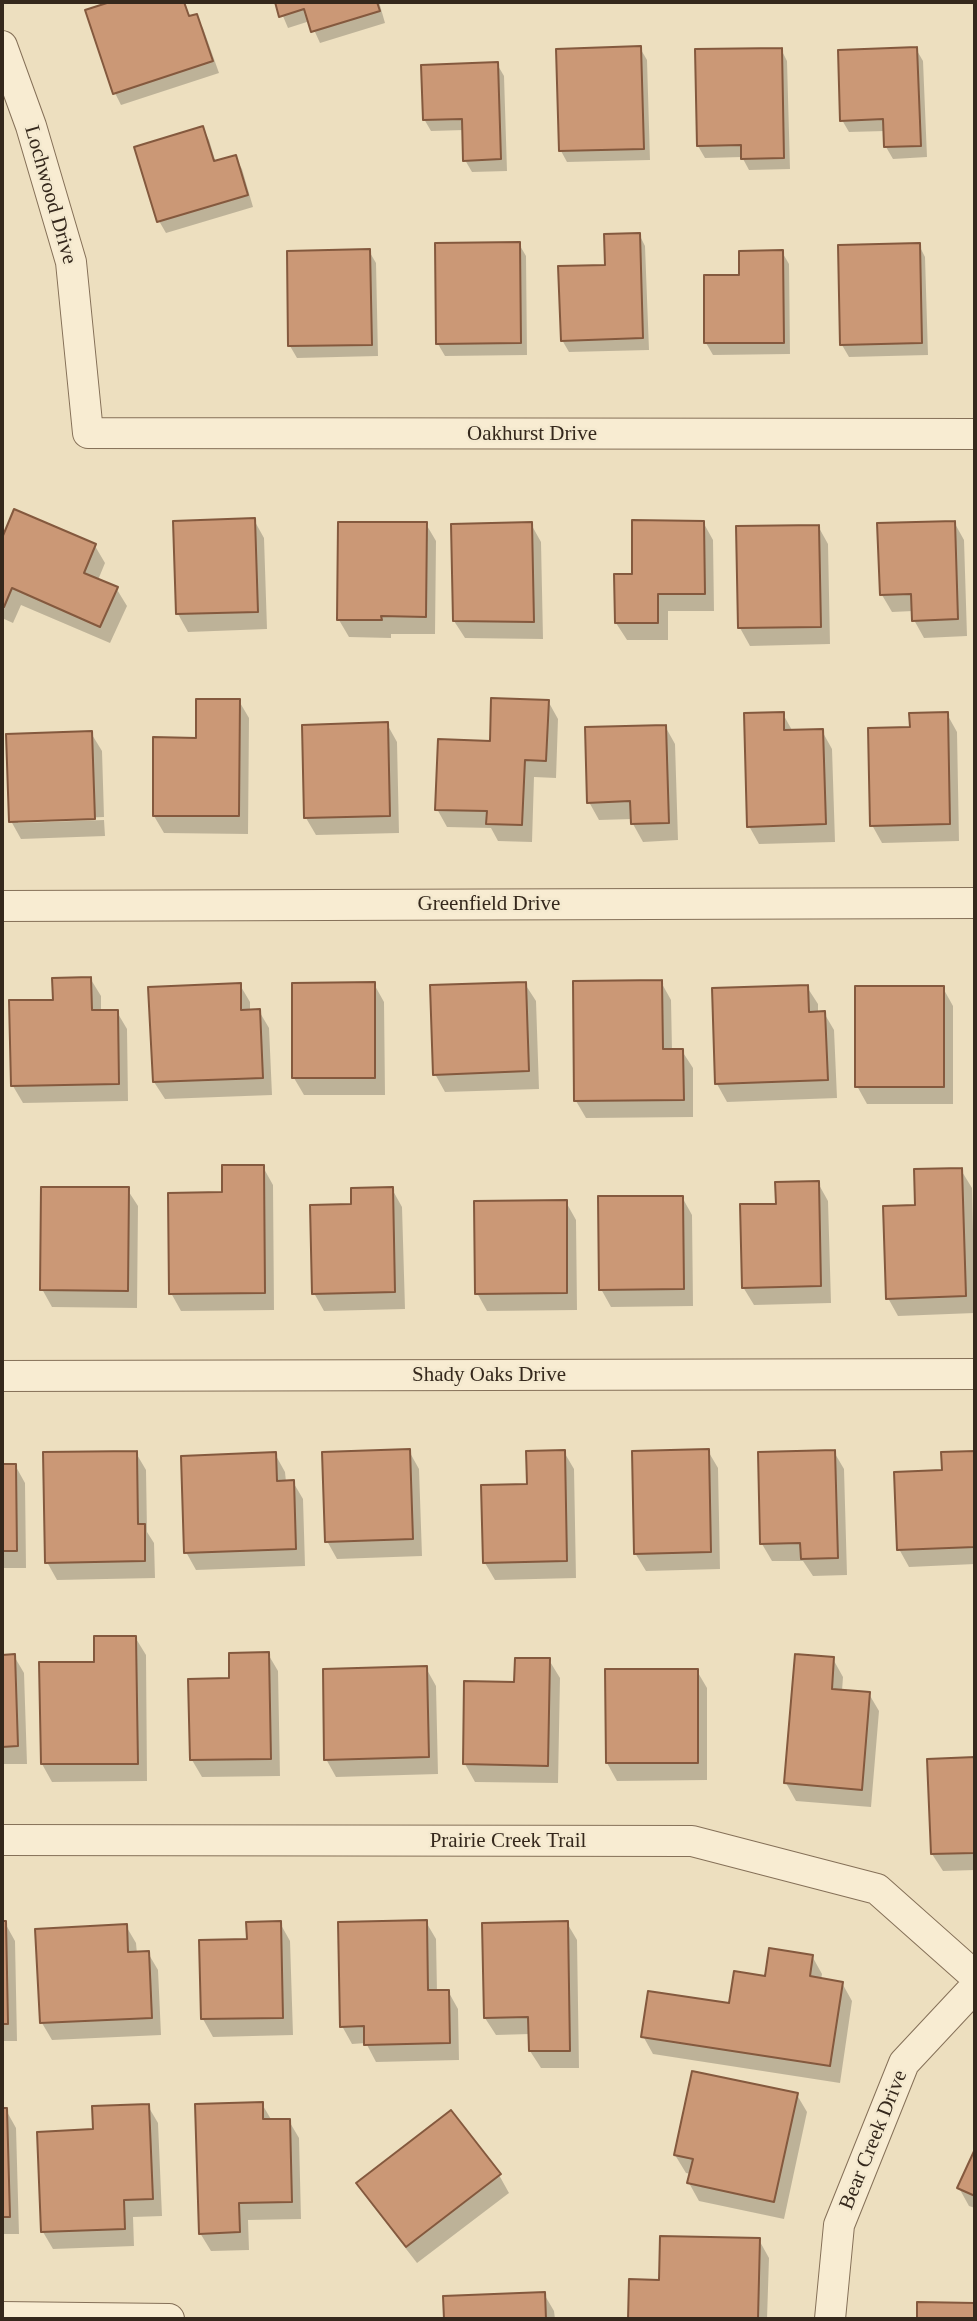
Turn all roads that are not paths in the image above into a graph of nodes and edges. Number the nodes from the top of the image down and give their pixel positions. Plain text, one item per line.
1 (2, 46) edge
2 (88, 433) joint
3 (975, 435) edge
4 (975, 903) edge
5 (2, 906) edge
6 (975, 1374) edge
7 (2, 1376) edge
8 (2, 1840) edge
9 (975, 1976) edge
10 (975, 1987) edge
11 (2, 2317) edge
12 (169, 2319) edge
13 (830, 2319) edge

1 - 2 street, Lochwood Drive
2 - 3 street, Oakhurst Drive
4 - 5 street, Greenfield Drive
6 - 7 street, Shady Oaks Drive
8 - 9 street, Prairie Creek Trail
10 - 13 street, Bear Creek Drive
11 - 12 street

